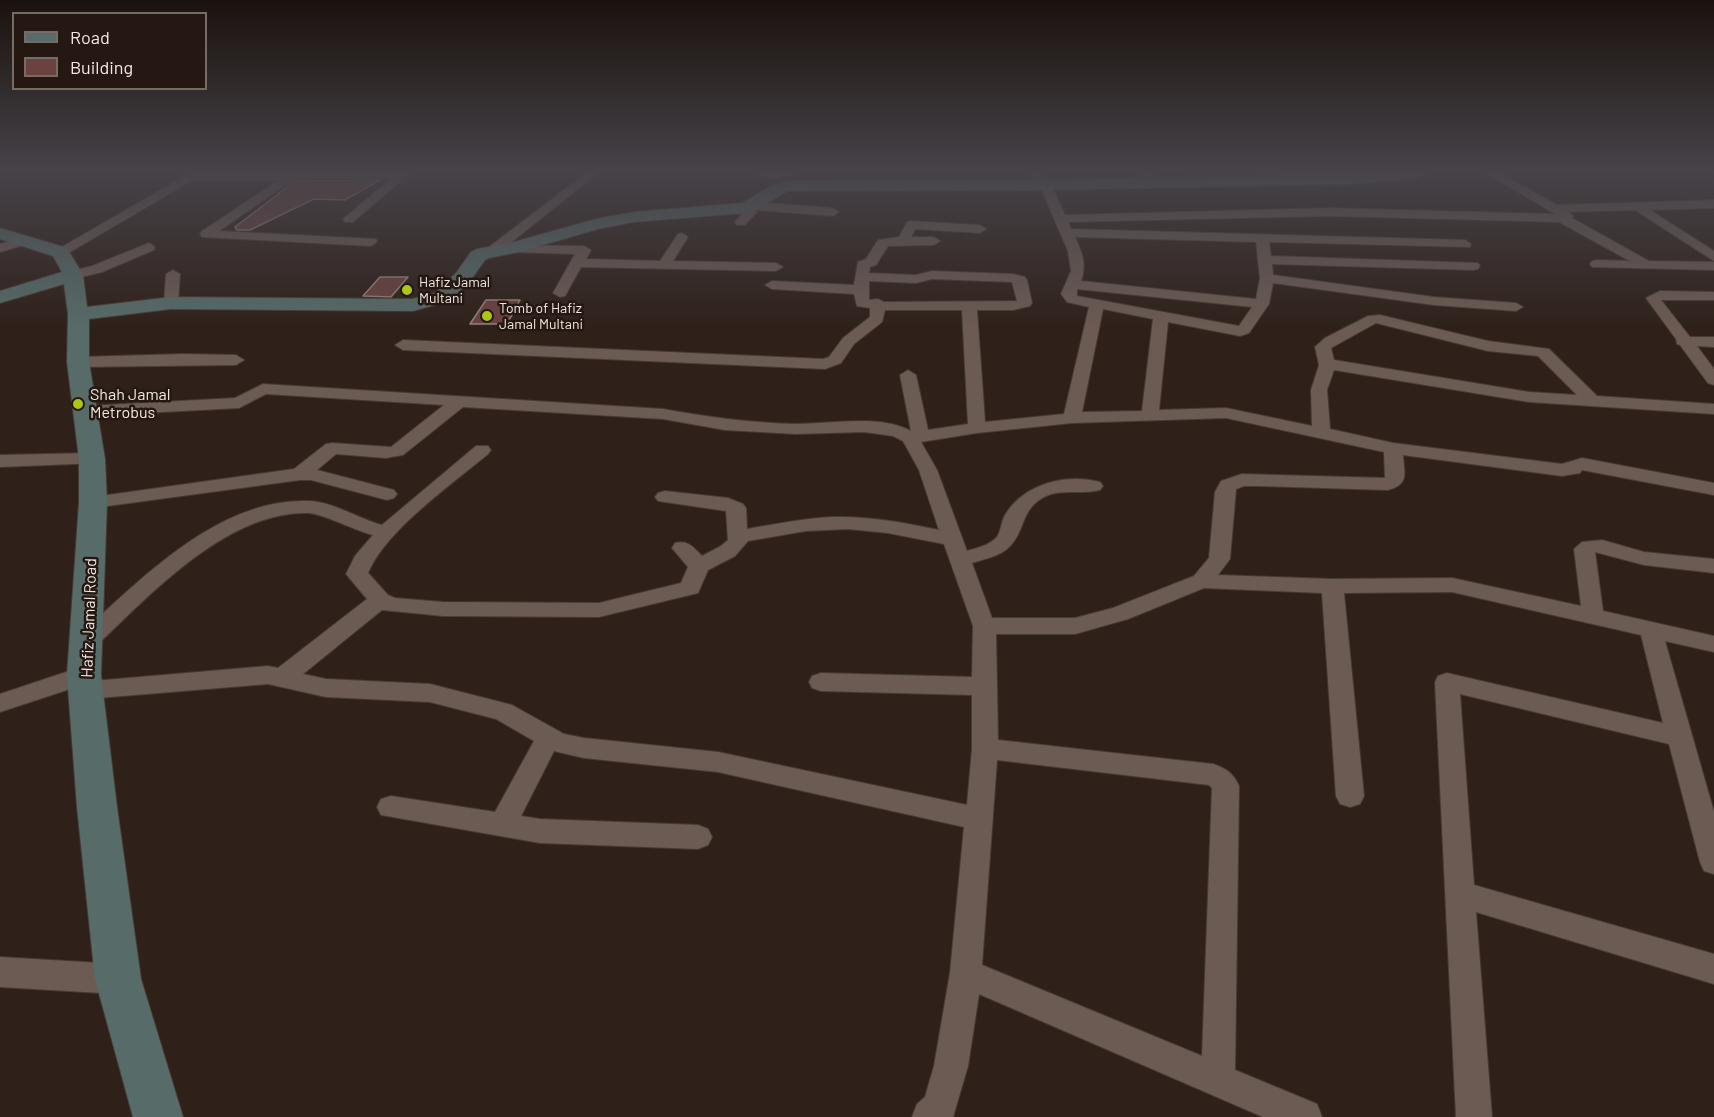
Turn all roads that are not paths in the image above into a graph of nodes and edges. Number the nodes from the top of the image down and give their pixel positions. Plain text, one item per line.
1 (123, 225) edge
2 (219, 225) edge
3 (526, 225) edge
4 (592, 225) edge
5 (911, 225) edge
6 (913, 225) edge
7 (1062, 225) edge
8 (1579, 225) edge
9 (1666, 225) edge
10 (980, 229) dead end
11 (1065, 233) junction
12 (682, 237) dead end
13 (1262, 239) junction
14 (9, 240) edge
15 (903, 241) junction
16 (934, 241) dead end
17 (1357, 241) junction
18 (371, 242) dead end
19 (1465, 244) dead end
20 (149, 247) dead end
21 (512, 248) junction
22 (494, 250) junction
23 (1714, 257) edge
24 (1264, 260) junction
25 (577, 263) junction
26 (67, 264) junction
27 (1380, 264) junction
28 (1597, 264) dead end
29 (664, 265) junction
30 (1647, 265) junction
31 (1473, 266) dead end
32 (1714, 266) edge
33 (776, 267) dead end
34 (173, 274) dead end
35 (1267, 278) junction
36 (862, 284) junction
37 (1073, 284) junction
38 (772, 285) dead end
39 (560, 293) dead end
40 (1714, 296) edge
41 (0, 297) edge
42 (1414, 298) junction
43 (171, 303) junction
44 (878, 303) junction
45 (1097, 304) junction
46 (1262, 304) junction
47 (969, 306) junction
48 (1516, 307) dead end
49 (78, 314) junction
50 (1161, 315) junction
51 (1682, 341) junction
52 (1714, 342) edge
53 (403, 345) dead end
54 (236, 360) dead end
55 (78, 362) junction
56 (1327, 365) junction
57 (908, 375) dead end
58 (1714, 380) edge
59 (460, 401) junction
60 (1593, 402) junction
61 (1714, 409) edge
62 (87, 411) junction
63 (1150, 414) junction
64 (1072, 418) junction
65 (976, 428) junction
66 (1322, 432) junction
67 (915, 437) junction
68 (1393, 448) junction
69 (482, 450) dead end
70 (92, 459) junction
71 (0, 461) edge
72 (300, 474) junction
73 (1093, 486) dead end
74 (1714, 489) edge
75 (387, 494) dead end
76 (665, 497) dead end
77 (93, 502) junction
78 (387, 533) junction
79 (738, 537) junction
80 (682, 548) dead end
81 (957, 550) junction
82 (699, 566) junction
83 (1714, 566) edge
84 (1202, 581) junction
85 (1332, 586) junction
86 (380, 600) junction
87 (1593, 616) junction
88 (984, 626) junction
89 (1651, 631) junction
90 (1714, 644) edge
91 (85, 669) junction
92 (283, 677) junction
93 (820, 682) dead end
94 (984, 686) junction
95 (0, 703) edge
96 (1678, 736) junction
97 (548, 738) junction
98 (985, 749) junction
99 (1350, 796) dead end
100 (391, 807) dead end
101 (979, 819) junction
102 (502, 825) junction
103 (698, 837) dead end
104 (1714, 862) edge
105 (1461, 894) junction
106 (1714, 969) edge
107 (0, 972) edge
108 (966, 973) junction
109 (118, 979) junction
110 (1218, 1079) junction
111 (158, 1117) edge
112 (930, 1117) edge
113 (1304, 1117) edge
114 (1474, 1117) edge

1 - 26 street
2 - 18 street
3 - 22 street
4 - 21 street
5 - 15 street
6 - 10 street
7 - 11 street
8 - 30 street
9 - 23 street
11 - 13 street
11 - 37 street
12 - 29 street
13 - 17 street
13 - 24 street
14 - 26 street
15 - 16 street
15 - 36 street
17 - 19 street
17 - 27 street
20 - 26 street
21 - 22 street
21 - 25 street
22 - 43 street
24 - 27 street
24 - 35 street
25 - 29 street
25 - 39 street
26 - 41 street
26 - 49 street, Hafiz Jamal Road
27 - 31 street
27 - 42 street
28 - 30 street
29 - 33 street
30 - 32 street
34 - 43 street
35 - 42 street
35 - 46 street
36 - 38 street
36 - 44 street
36 - 47 street
37 - 45 street
37 - 46 street
40 - 51 street
42 - 48 street
43 - 49 street
44 - 47 street
44 - 53 street
45 - 50 street
45 - 64 street
46 - 50 street
47 - 65 street
49 - 55 street, Hafiz Jamal Road
50 - 63 street
51 - 52 street
51 - 58 street
54 - 55 street
55 - 62 street, Hafiz Jamal Road
56 - 60 street
56 - 60 street
56 - 66 street
57 - 67 street
59 - 62 street
59 - 67 street
59 - 72 street
60 - 61 street
62 - 70 street, Hafiz Jamal Road
63 - 64 street
63 - 66 street
64 - 65 street
65 - 67 street
66 - 68 street
67 - 81 street
68 - 74 street
68 - 84 street
69 - 78 street
70 - 71 street
70 - 77 street, Hafiz Jamal Road
72 - 75 street
72 - 77 street
73 - 81 street
76 - 79 street
77 - 91 street, Hafiz Jamal Road
78 - 86 street
78 - 91 street
79 - 81 street
79 - 82 street
80 - 82 street
81 - 88 street
82 - 86 street
83 - 87 street
84 - 85 street
84 - 88 street
85 - 87 street
85 - 99 street
86 - 92 street
87 - 89 street
88 - 94 street
89 - 90 street
89 - 96 street
91 - 92 street
91 - 95 street
91 - 109 street, Hafiz Jamal Road
92 - 97 street
93 - 94 street
94 - 98 street
96 - 104 street
96 - 105 street
97 - 101 street
97 - 102 street
98 - 101 street
98 - 110 street
100 - 102 street
101 - 108 street
102 - 103 street
105 - 106 street
105 - 114 street
107 - 109 street
108 - 110 street
108 - 112 street
109 - 111 street, Hafiz Jamal Road
110 - 113 street

